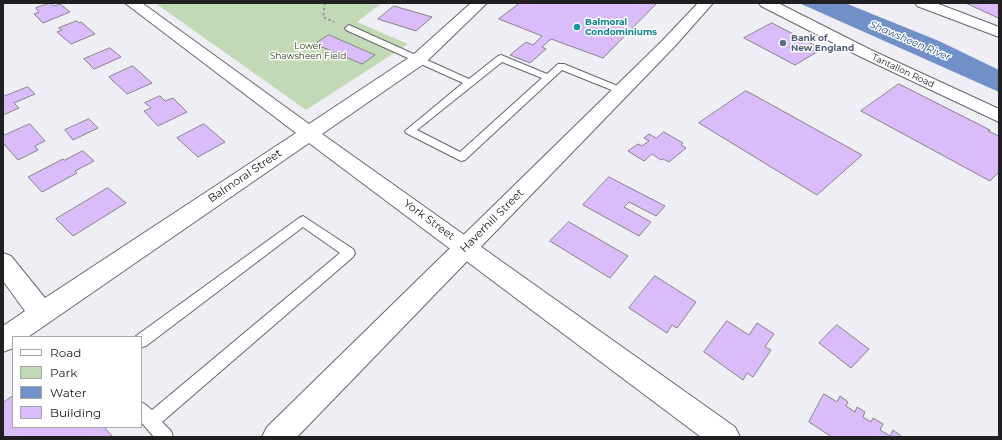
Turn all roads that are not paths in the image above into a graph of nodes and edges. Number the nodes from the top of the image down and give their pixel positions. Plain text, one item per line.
1 (132, 3) edge
2 (480, 3) edge
3 (706, 3) edge
4 (766, 3) edge
5 (922, 3) edge
6 (349, 28) road end
7 (999, 32) edge
8 (418, 59) junction
9 (549, 78) junction
10 (470, 82) junction
11 (622, 91) junction
12 (999, 116) edge
13 (308, 134) junction
14 (466, 247) junction
15 (3, 263) edge
16 (42, 314) junction
17 (3, 340) edge
18 (142, 340) edge
19 (146, 416) edge
20 (165, 437) edge
21 (277, 437) edge
22 (725, 437) edge

1 - 13 street, York Street
2 - 8 street, Balmoral Street
3 - 11 street, Haverhill Street
4 - 12 street, Tantallon Road
5 - 7 street
6 - 8 lane
8 - 10 lane
8 - 13 street, Balmoral Street
9 - 10 lane
9 - 10 lane
9 - 11 lane
11 - 14 street, Haverhill Street
13 - 14 street, York Street
13 - 16 street, Balmoral Street
14 - 21 street, Haverhill Street
14 - 22 street, York Street
15 - 16 street
16 - 17 street, Balmoral Street
18 - 19 lane
19 - 20 lane

